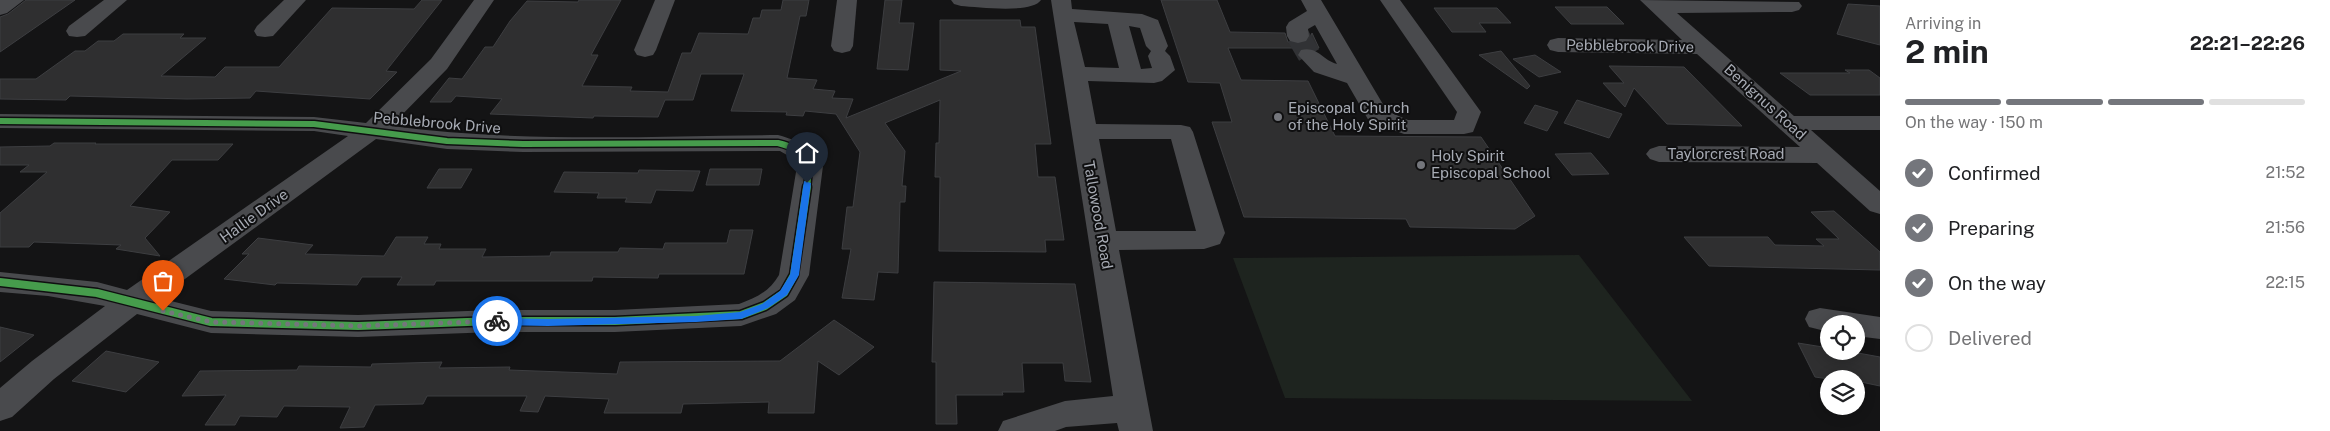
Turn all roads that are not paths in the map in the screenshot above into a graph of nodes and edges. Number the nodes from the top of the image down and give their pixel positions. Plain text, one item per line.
1 (14, 0) edge
2 (117, 0) edge
3 (296, 0) edge
4 (484, 0) edge
5 (665, 0) edge
6 (847, 0) edge
7 (961, 0) edge
8 (1031, 0) edge
9 (1390, 0) edge
10 (1654, 4) edge
11 (1792, 6) dead end
12 (1315, 7) edge
13 (1061, 8) edge
14 (0, 9) edge
15 (1117, 19) junction
16 (77, 31) dead end
17 (265, 31) dead end
18 (1558, 45) dead end
19 (842, 46) dead end
20 (1702, 46) junction
21 (644, 50) dead end
22 (1075, 74) junction
23 (1132, 76) junction
24 (1356, 78) junction
25 (0, 121) edge
26 (1790, 123) junction
27 (1880, 123) edge
28 (373, 130) junction
29 (1083, 130) junction
30 (1659, 154) dead end
31 (1824, 155) junction
32 (1880, 205) edge
33 (1102, 241) junction
34 (0, 282) edge
35 (131, 303) junction
36 (1865, 326) edge
37 (1880, 328) edge
38 (0, 408) edge
39 (1133, 420) edge
40 (1015, 431) edge

1 - 14 street
2 - 16 street
3 - 17 street
4 - 28 street, Hallie Drive
5 - 21 street
6 - 19 street
7 - 8 street
9 - 24 street
10 - 11 street
10 - 20 street, Benignus Road
12 - 24 street
12 - 24 street
13 - 15 street
13 - 22 street, Tallowood Road
15 - 23 street
15 - 23 street
18 - 20 street, Pebblebrook Drive
20 - 26 street, Benignus Road
22 - 23 street
22 - 29 street, Tallowood Road
25 - 28 street, Pebblebrook Drive
26 - 27 street
26 - 31 street, Benignus Road
28 - 35 street, Hallie Drive
28 - 35 street, Pebblebrook Drive
29 - 33 street, Tallowood Road
29 - 33 street
30 - 31 street, Taylorcrest Road
31 - 32 street, Benignus Road
33 - 39 street, Tallowood Road
34 - 35 street
35 - 38 street, Hallie Drive
36 - 37 street
39 - 40 street

